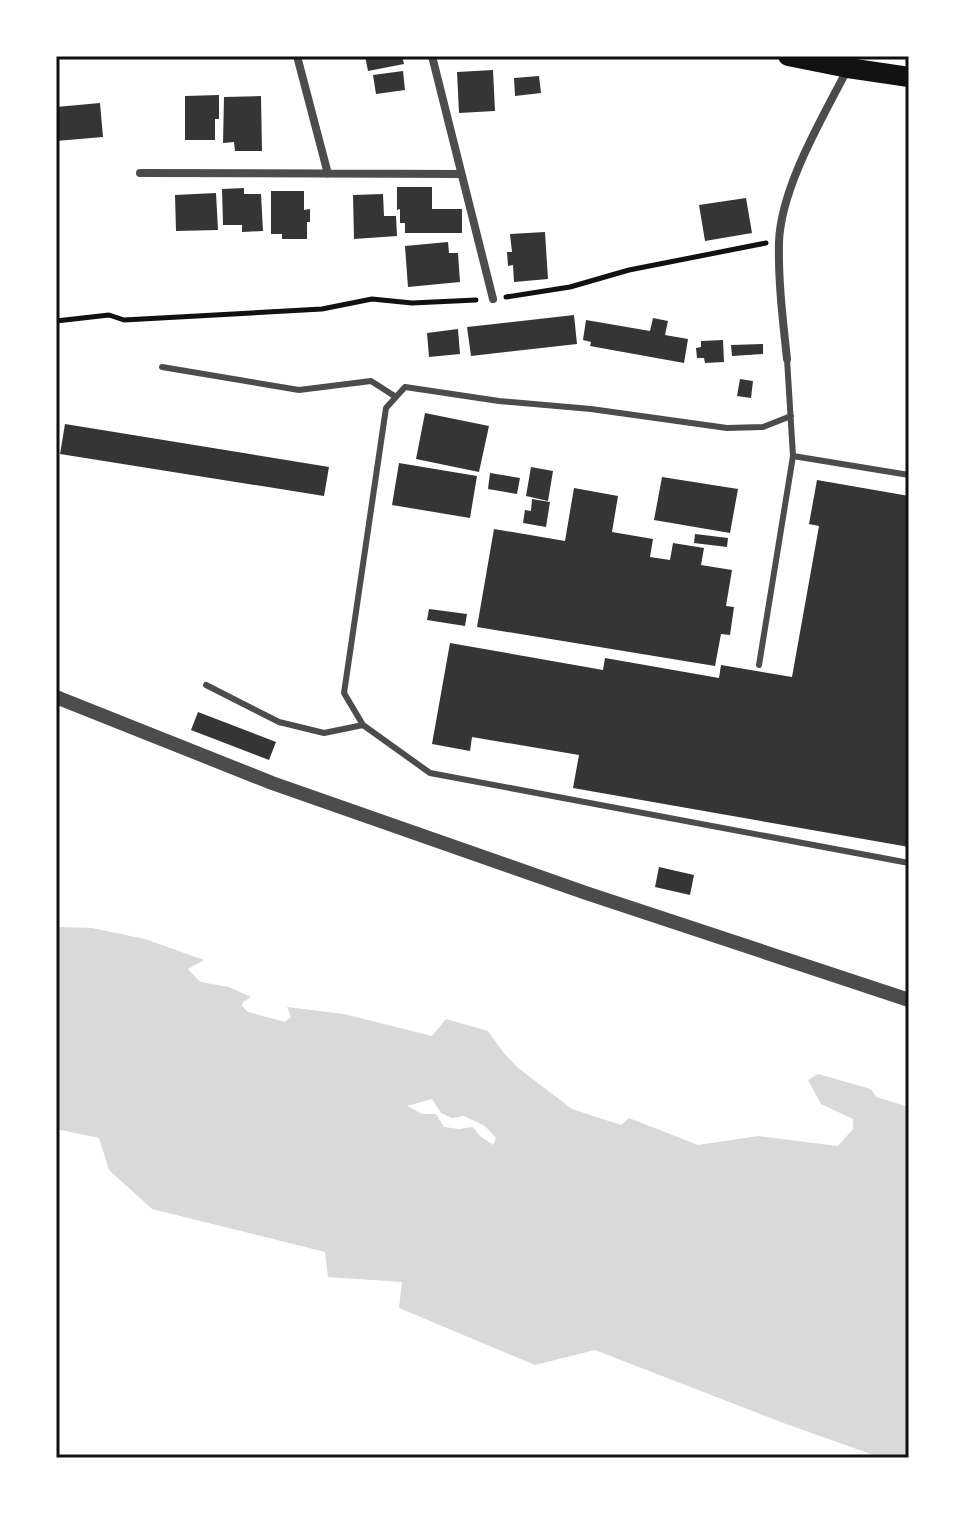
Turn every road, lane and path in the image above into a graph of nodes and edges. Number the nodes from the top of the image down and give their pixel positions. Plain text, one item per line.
1 (297, 56) edge
2 (432, 56) edge
3 (788, 56) edge
4 (848, 68) junction
5 (909, 77) edge
6 (140, 173) dead end
7 (328, 174) junction
8 (461, 174) junction
9 (779, 240) junction
10 (493, 299) junction
11 (56, 321) edge
12 (787, 359) joint
13 (162, 367) dead end
14 (396, 397) junction
15 (791, 416) junction
16 (793, 456) junction
17 (909, 475) edge
18 (759, 665) dead end
19 (206, 685) dead end
20 (56, 697) edge
21 (363, 725) junction
22 (909, 863) edge
23 (909, 1000) edge

1 - 7 street
2 - 8 street
3 - 4 highway
4 - 5 highway
4 - 9 street
6 - 7 street
7 - 8 street
8 - 10 street
9 - 10 path
9 - 12 street
10 - 11 path
12 - 15 lane
13 - 14 lane
14 - 15 lane
14 - 21 lane
15 - 16 lane
16 - 17 lane
16 - 18 lane
19 - 21 lane
20 - 23 street
21 - 22 lane

